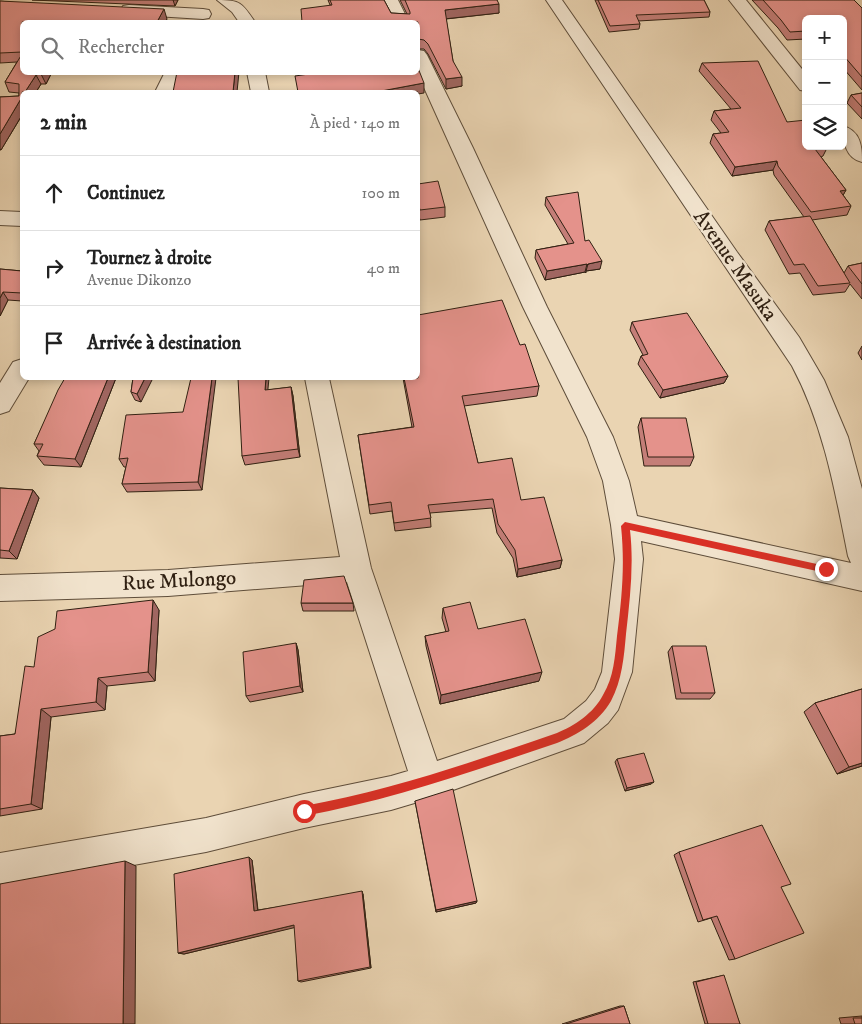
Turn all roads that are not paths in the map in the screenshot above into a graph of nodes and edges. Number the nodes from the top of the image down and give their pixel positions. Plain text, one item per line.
1 (225, 0) edge
2 (390, 0) edge
3 (554, 0) edge
4 (737, 0) edge
5 (116, 10) edge
6 (203, 12) edge
7 (246, 20) edge
8 (400, 20) edge
9 (420, 59) edge
10 (172, 75) edge
11 (257, 75) edge
12 (802, 81) edge
13 (165, 90) edge
14 (260, 90) edge
15 (847, 137) edge
16 (862, 156) edge
17 (0, 218) edge
18 (20, 219) edge
19 (20, 371) edge
20 (318, 380) edge
21 (3, 394) edge
22 (625, 526) junction
23 (862, 556) edge
24 (357, 568) junction
25 (862, 578) edge
26 (0, 588) edge
27 (428, 782) junction
28 (0, 871) edge

1 - 7 street
2 - 8 street
3 - 23 street, Avenue Masuka
4 - 12 street
5 - 6 street
9 - 22 street
10 - 13 street
11 - 14 street
15 - 16 street
17 - 18 street
19 - 21 street
20 - 24 street
22 - 25 street
22 - 27 street
24 - 26 street, Rue Mulongo
24 - 27 street
27 - 28 street

